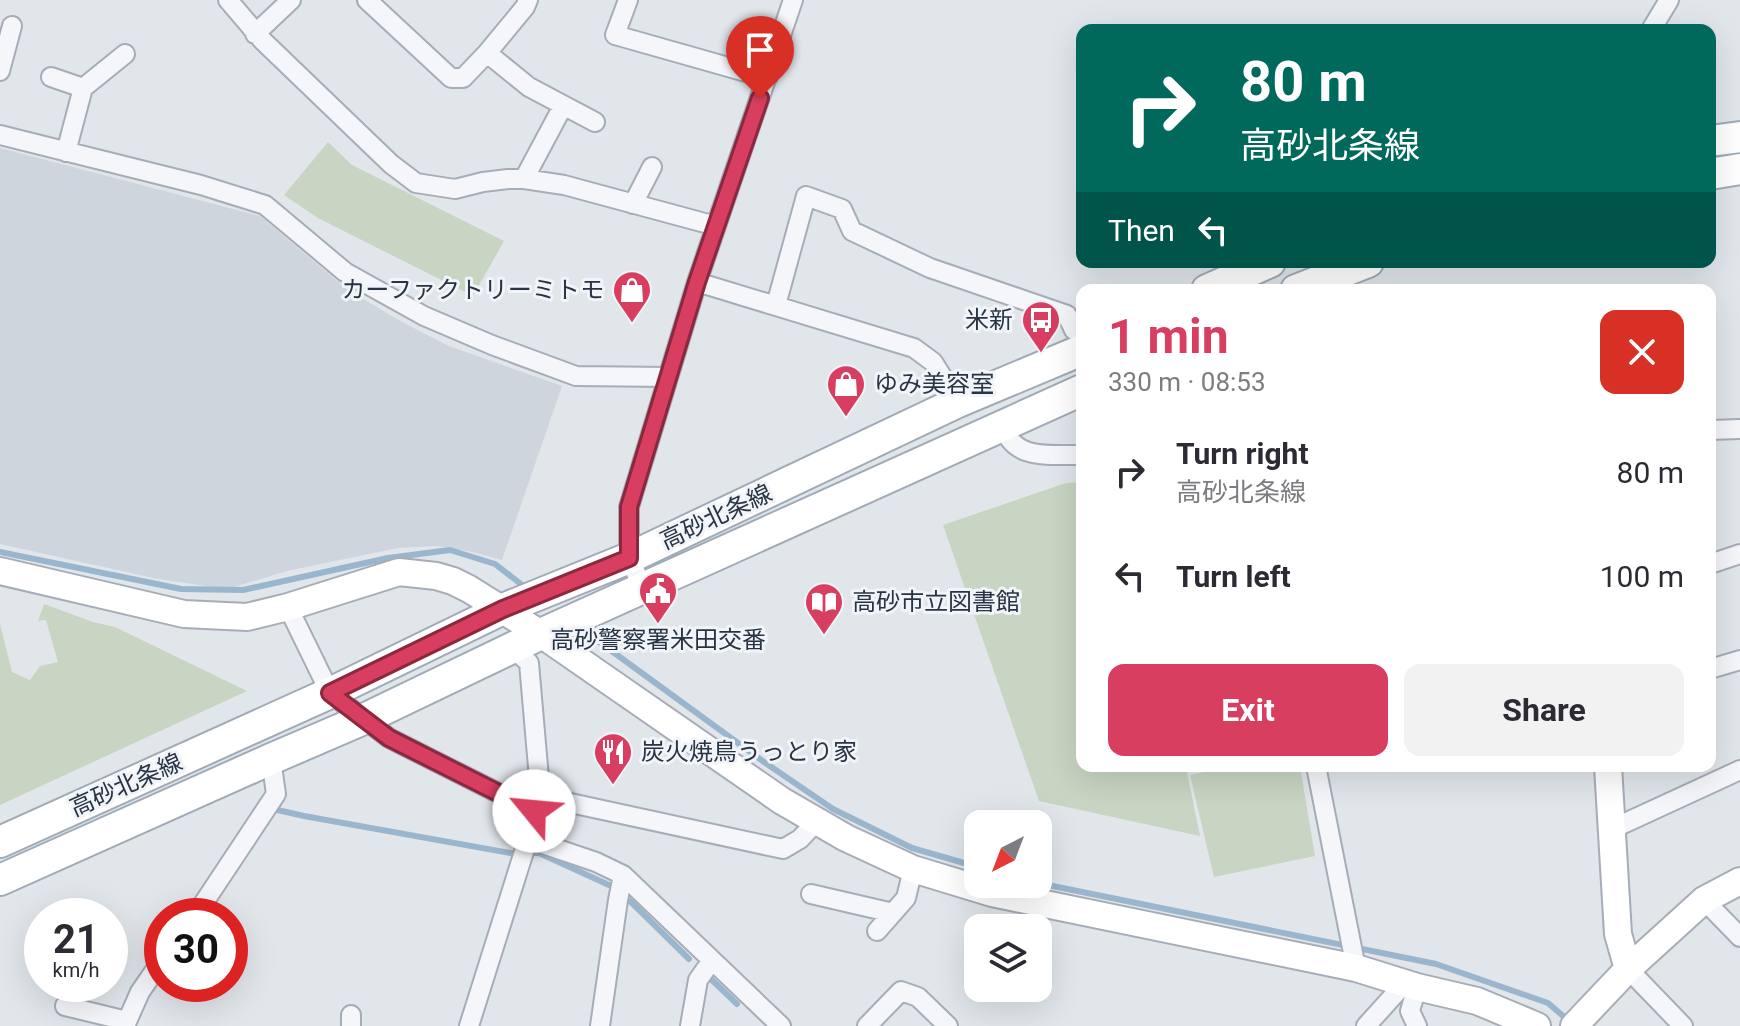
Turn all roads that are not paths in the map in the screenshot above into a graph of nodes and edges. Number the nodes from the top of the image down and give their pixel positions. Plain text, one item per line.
1 (228, 0) edge
2 (291, 0) edge
3 (367, 0) edge
4 (528, 0) edge
5 (628, 0) edge
6 (793, 0) edge
7 (1669, 0) edge
8 (1655, 24) edge
9 (12, 26) dead end
10 (255, 34) junction
11 (487, 53) junction
12 (125, 54) dead end
13 (0, 71) edge
14 (51, 77) dead end
15 (767, 78) junction
16 (83, 88) junction
17 (563, 106) junction
18 (595, 122) dead end
19 (0, 135) edge
20 (1740, 137) edge
21 (1716, 140) edge
22 (66, 152) junction
23 (652, 167) dead end
24 (1740, 169) edge
25 (1716, 173) edge
26 (524, 179) junction
27 (633, 204) junction
28 (716, 226) junction
29 (1256, 268) edge
30 (1353, 268) edge
31 (697, 282) junction
32 (1220, 284) edge
33 (1311, 284) edge
34 (776, 305) junction
35 (1076, 331) edge
36 (1076, 353) edge
37 (668, 377) junction
38 (1076, 393) edge
39 (958, 402) junction
40 (1003, 425) junction
41 (1740, 429) edge
42 (1716, 430) edge
43 (1076, 455) edge
44 (1740, 554) edge
45 (629, 558) junction
46 (1716, 561) edge
47 (0, 571) edge
48 (643, 588) junction
49 (288, 607) junction
50 (503, 609) junction
51 (541, 634) junction
52 (513, 648) junction
53 (1740, 660) edge
54 (1716, 667) edge
55 (330, 693) junction
56 (364, 719) junction
57 (271, 759) junction
58 (1740, 770) edge
59 (1317, 772) edge
60 (1608, 772) edge
61 (536, 804) junction
62 (816, 822) junction
63 (1612, 829) junction
64 (528, 839) junction
65 (0, 842) edge
66 (913, 869) junction
67 (0, 880) edge
68 (1740, 881) edge
69 (621, 887) junction
70 (811, 894) dead end
71 (207, 898) edge
72 (1704, 900) junction
73 (893, 913) junction
74 (877, 931) dead end
75 (1740, 937) edge
76 (1356, 968) junction
77 (706, 969) junction
78 (1628, 969) junction
79 (1411, 985) junction
80 (144, 986) edge
81 (65, 1006) dead end
82 (126, 1023) edge
83 (469, 1026) edge
84 (600, 1026) edge
85 (690, 1026) edge
86 (781, 1026) edge
87 (867, 1026) edge
88 (948, 1026) edge
89 (1366, 1026) edge
90 (1417, 1026) edge
91 (1537, 1026) edge
92 (1574, 1026) edge
93 (1683, 1026) edge

1 - 10 street
2 - 10 street
3 - 11 street
4 - 11 street
5 - 15 street
6 - 15 street
7 - 8 street
9 - 13 street
10 - 26 street
11 - 17 street
12 - 16 street
14 - 16 street
15 - 28 street
16 - 22 street
17 - 18 street
17 - 26 street
19 - 22 street
20 - 21 main road
22 - 37 street
23 - 27 street
24 - 25 main road
26 - 27 street
27 - 28 street
28 - 31 street
29 - 32 main road
30 - 33 main road
31 - 34 street
31 - 37 street
34 - 35 street
34 - 39 street
36 - 39 main road, 高砂北条線
37 - 45 street
38 - 40 main road, 高砂北条線
39 - 45 main road, 高砂北条線
40 - 43 street
40 - 48 main road, 高砂北条線
41 - 42 street
44 - 46 street
45 - 48 street
45 - 50 main road, 高砂北条線
47 - 49 street
48 - 51 main road, 高砂北条線
49 - 50 street
49 - 55 street
50 - 51 street
50 - 55 main road, 高砂北条線
51 - 52 main road, 高砂北条線
51 - 62 street
52 - 56 main road, 高砂北条線
52 - 61 street
53 - 54 street
55 - 56 street
55 - 65 main road, 高砂北条線
56 - 57 main road, 高砂北条線
56 - 61 street
57 - 67 main road, 高砂北条線
57 - 71 street
58 - 63 street
59 - 76 street
60 - 63 street
61 - 62 street
61 - 64 street
62 - 66 street
63 - 78 street
64 - 69 street
64 - 83 street
66 - 73 street
66 - 76 street
68 - 72 street
69 - 77 street
69 - 84 street
70 - 73 street
72 - 75 street
72 - 78 street
73 - 74 street
76 - 79 street
77 - 85 street
77 - 86 street
78 - 92 street
78 - 93 street
79 - 89 street
79 - 90 street
79 - 91 street
80 - 82 street
81 - 82 street
87 - 88 street

